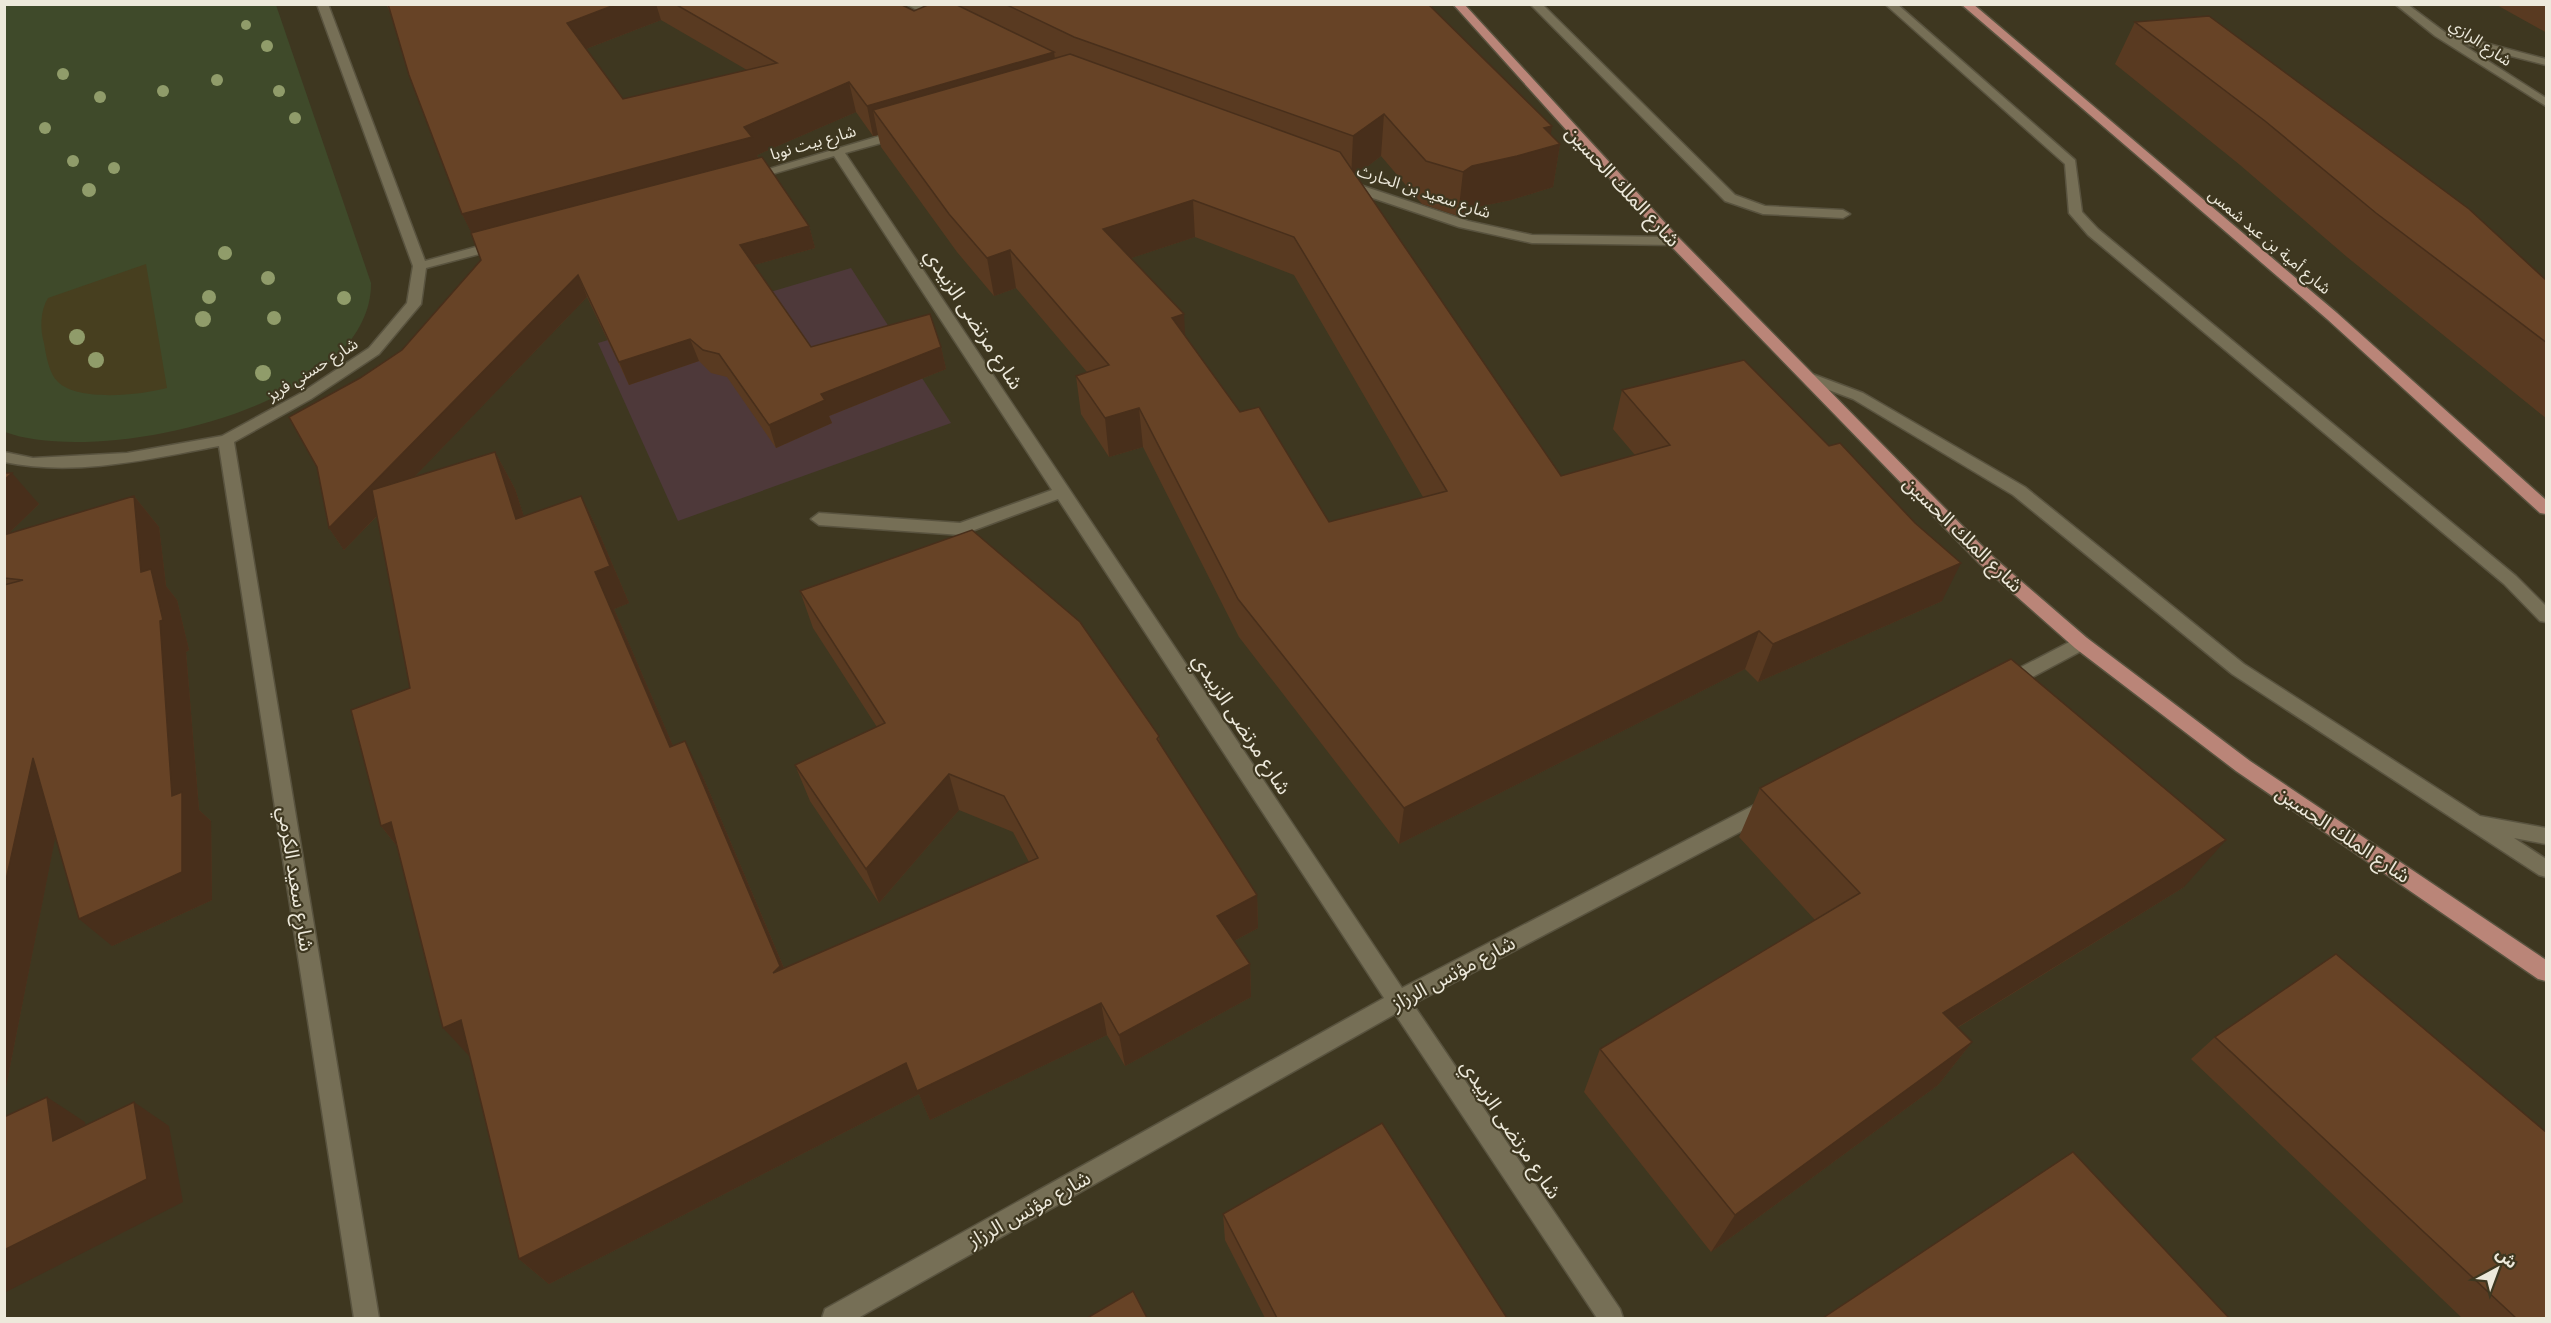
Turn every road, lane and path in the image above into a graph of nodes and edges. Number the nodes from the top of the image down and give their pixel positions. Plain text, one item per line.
1 (322, 4) edge
2 (910, 4) edge
3 (1458, 4) edge
4 (1535, 4) edge
5 (1890, 4) edge
6 (1966, 4) edge
7 (2400, 4) edge
8 (952, 24) edge
9 (2439, 34) junction
10 (2547, 62) edge
11 (2547, 103) edge
12 (917, 129) edge
13 (838, 153) junction
14 (1332, 179) edge
15 (736, 180) edge
16 (1843, 214) dead end
17 (511, 242) edge
18 (1674, 242) junction
19 (420, 266) junction
20 (1807, 377) junction
21 (226, 440) junction
22 (4, 457) edge
23 (1062, 492) junction
24 (2547, 509) edge
25 (819, 519) dead end
26 (2547, 616) edge
27 (2082, 643) junction
28 (1987, 693) edge
29 (1787, 798) edge
30 (2472, 821) junction
31 (2547, 836) edge
32 (2547, 869) edge
33 (2547, 972) edge
34 (1398, 1001) junction
35 (367, 1318) edge
36 (834, 1318) edge
37 (1611, 1318) edge

1 - 19 street, شارع حسني فريز
2 - 8 street
3 - 18 main road, شارع الملك الحسين
4 - 16 street
5 - 26 street
6 - 24 main road, شارع أمية بن عبد شمس
7 - 9 street, شارع الرازي
9 - 10 street
9 - 11 street, شارع الرازي
12 - 13 street, شارع بيت نوبا
13 - 15 street, شارع بيت نوبا
13 - 23 street, شارع مرتضى الزبيدي
14 - 18 street, شارع سعيد بن الحارث
17 - 19 street
18 - 20 main road, شارع الملك الحسين
19 - 21 street, شارع حسني فريز
20 - 27 main road, شارع الملك الحسين
20 - 30 street
21 - 22 street, شارع حسني فريز
21 - 35 street, شارع سعيد الكرمي
23 - 25 street
23 - 34 street, شارع مرتضى الزبيدي
27 - 28 street
27 - 33 main road, شارع الملك الحسين
29 - 34 street, شارع مؤنس الرزاز
30 - 31 street
30 - 32 street
34 - 36 street, شارع مؤنس الرزاز
34 - 37 street, شارع مرتضى الزبيدي

